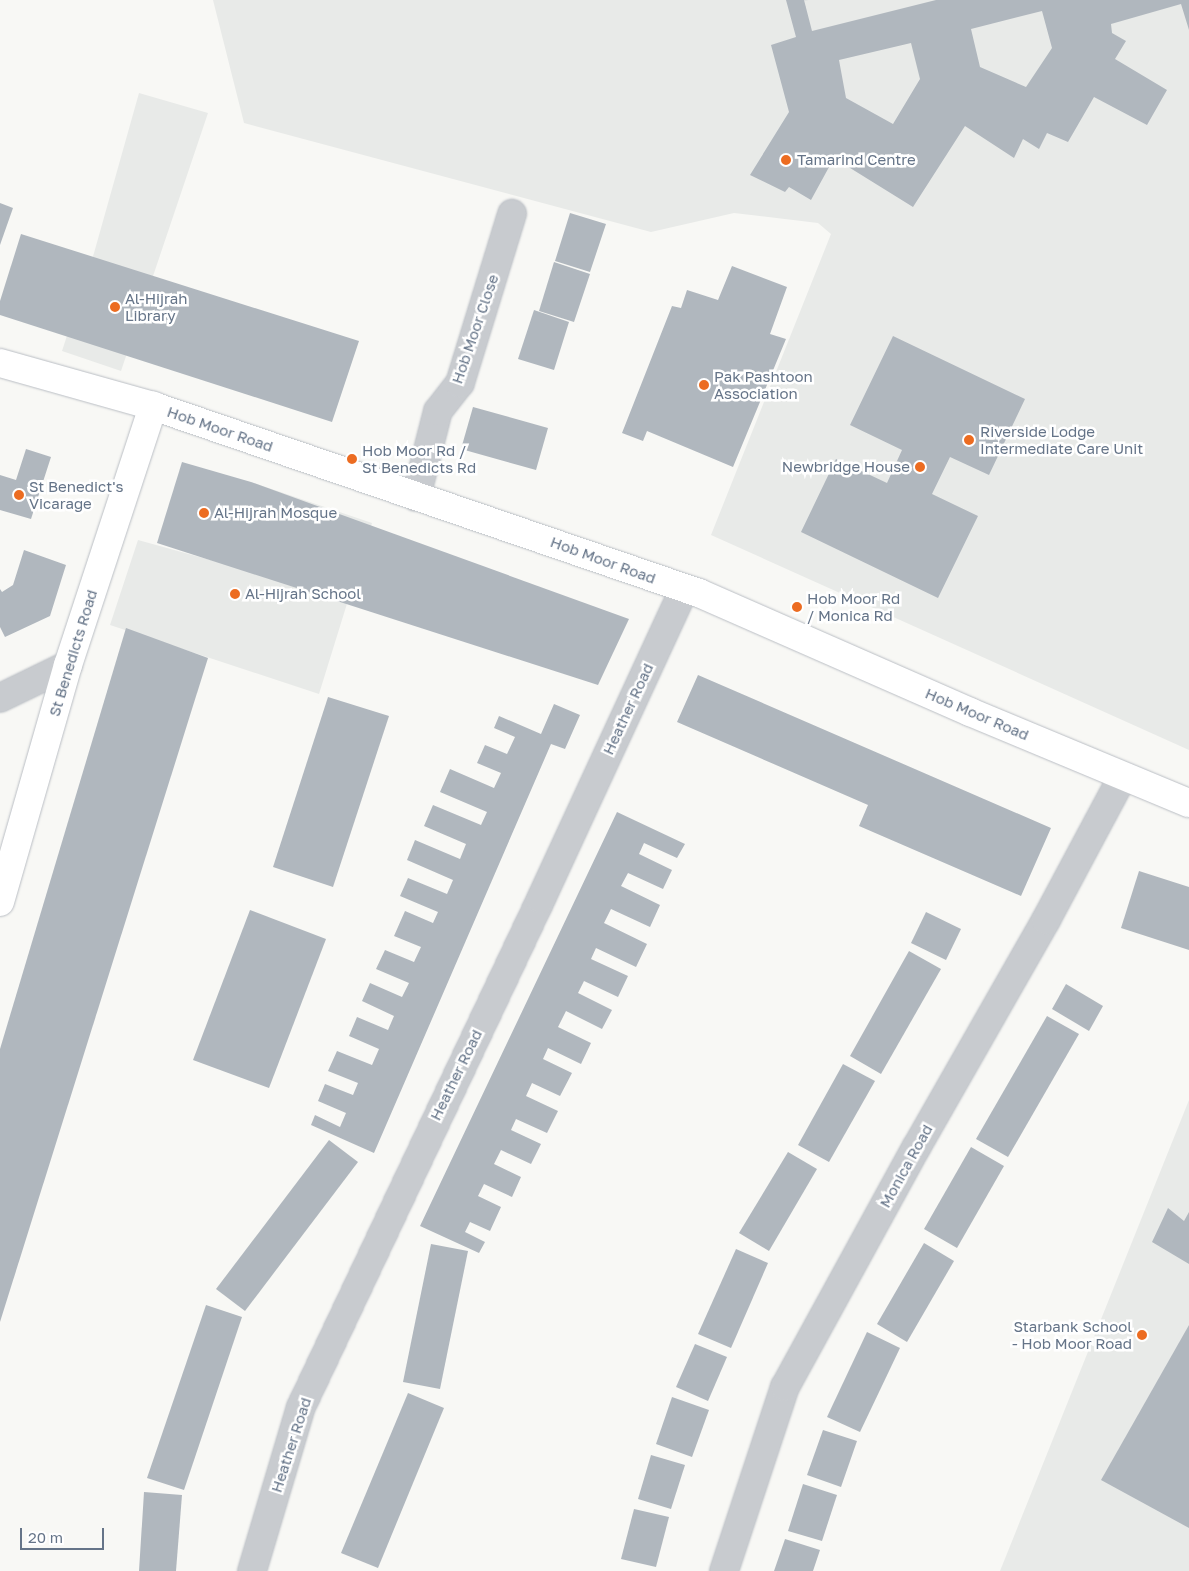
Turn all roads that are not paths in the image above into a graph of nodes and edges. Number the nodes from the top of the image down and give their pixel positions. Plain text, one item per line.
1 (512, 214) dead end
2 (0, 362) edge
3 (153, 406) junction
4 (416, 497) junction
5 (684, 589) junction
6 (68, 665) junction
7 (0, 698) edge
8 (1123, 776) junction
9 (1189, 803) edge
10 (0, 902) edge
11 (252, 1571) edge
12 (724, 1571) edge

1 - 4 street, Hob Moor Close
2 - 3 street, Hob Moor Road
3 - 4 street, Hob Moor Road
3 - 6 street, St Benedicts Road
4 - 5 street, Hob Moor Road
5 - 8 street, Hob Moor Road
5 - 11 street, Heather Road
6 - 7 street
6 - 10 street, St Benedicts Road
8 - 9 street, Hob Moor Road
8 - 12 street, Monica Road

